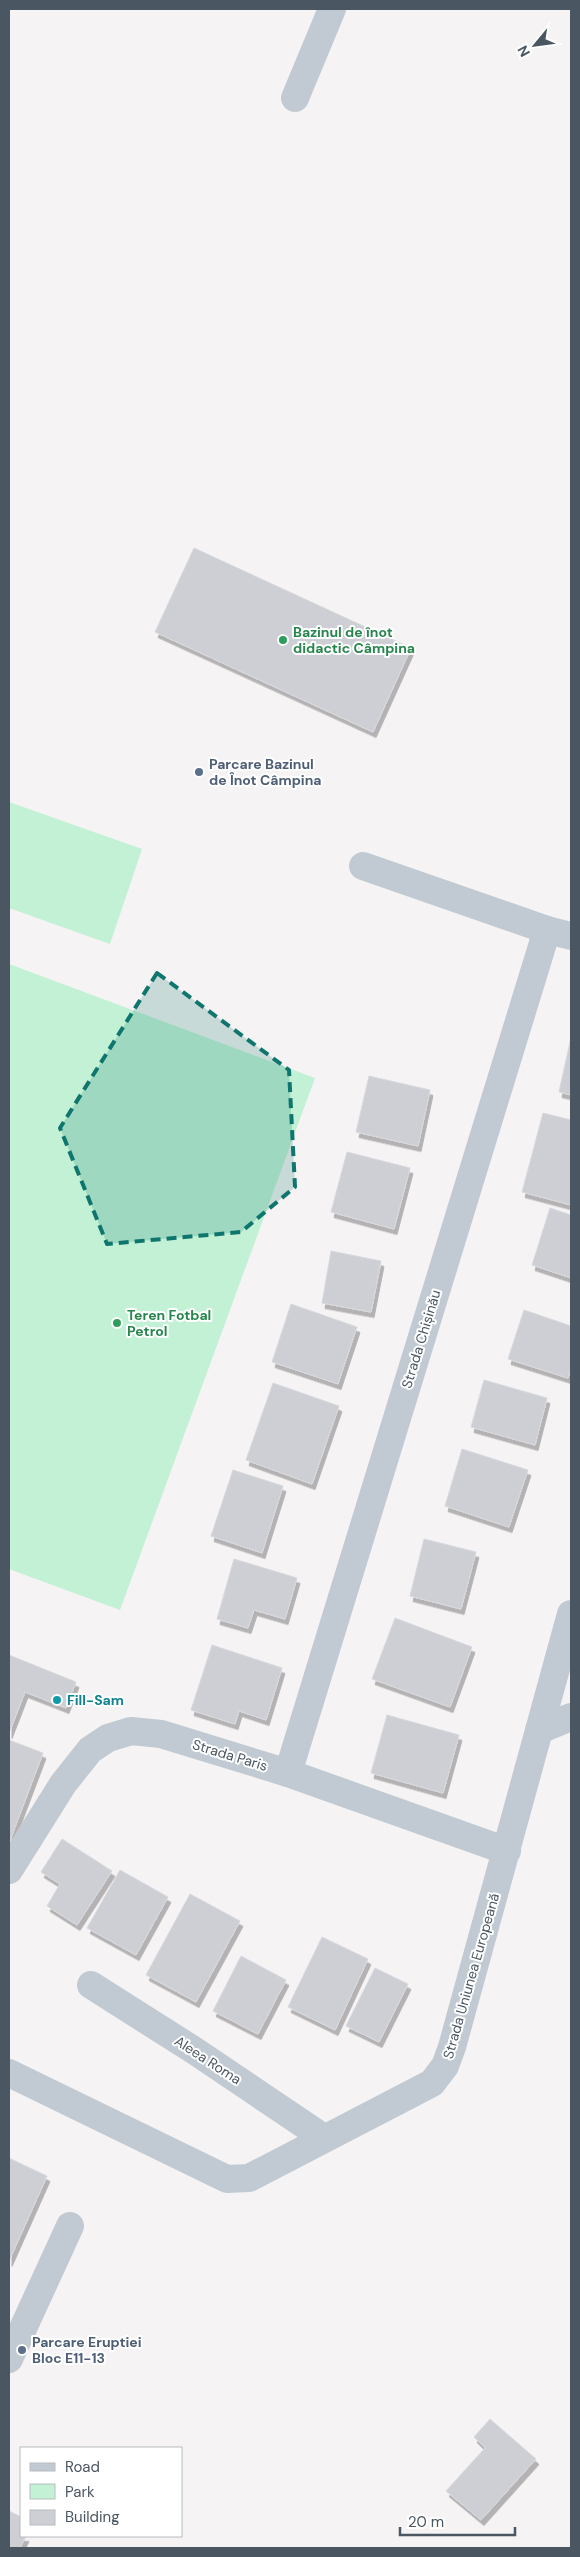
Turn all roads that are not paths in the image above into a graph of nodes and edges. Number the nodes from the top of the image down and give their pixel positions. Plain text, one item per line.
1 (332, 9) edge
2 (295, 98) dead end
3 (363, 866) dead end
4 (559, 933) edge
5 (571, 1614) edge
6 (571, 1717) edge
7 (539, 1730) junction
8 (288, 1773) junction
9 (508, 1851) junction
10 (9, 1870) edge
11 (91, 1985) dead end
12 (9, 2073) edge
13 (324, 2138) junction
14 (70, 2226) dead end
15 (9, 2359) edge

1 - 2 street
3 - 4 street
4 - 8 street, Strada Chișinău
5 - 7 street, Strada Uniunea Europeană
6 - 7 street
7 - 9 street, Strada Uniunea Europeană
8 - 9 street, Strada Paris
8 - 10 street, Strada Paris
9 - 13 street, Strada Uniunea Europeană
11 - 13 street, Aleea Roma
12 - 13 street, Strada Uniunea Europeană
14 - 15 street

